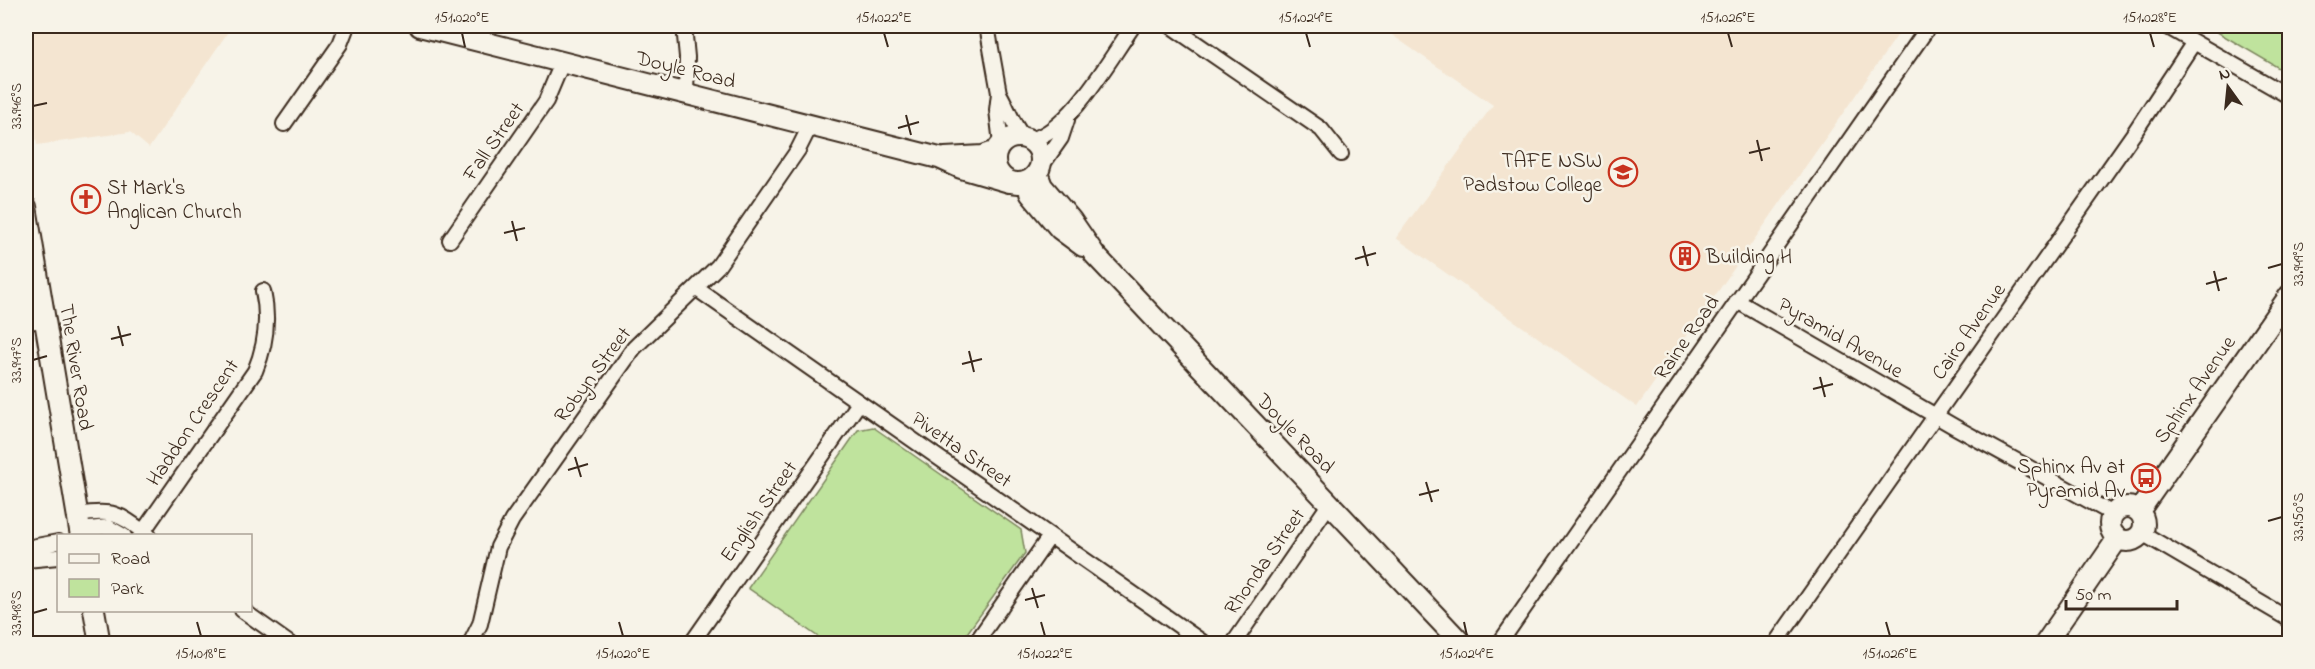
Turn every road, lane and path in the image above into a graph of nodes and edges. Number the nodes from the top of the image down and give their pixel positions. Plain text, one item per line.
1 (347, 26) edge
2 (420, 26) edge
3 (684, 26) edge
4 (987, 26) edge
5 (1133, 26) edge
6 (1171, 26) edge
7 (1929, 26) edge
8 (2166, 26) edge
9 (2194, 42) junction
10 (562, 63) junction
11 (999, 93) junction
12 (686, 94) junction
13 (2289, 97) edge
14 (1068, 118) junction
15 (284, 124) dead end
16 (810, 126) junction
17 (1027, 139) junction
18 (999, 147) junction
19 (1341, 154) dead end
20 (939, 158) junction
21 (1039, 170) junction
22 (1014, 183) junction
23 (26, 207) edge
24 (450, 240) dead end
25 (1095, 255) junction
26 (697, 289) junction
27 (263, 291) dead end
28 (2289, 295) edge
29 (1737, 301) junction
30 (45, 320) junction
31 (26, 322) edge
32 (859, 403) junction
33 (1935, 415) junction
34 (1330, 503) junction
35 (2139, 512) junction
36 (2113, 514) junction
37 (80, 527) edge
38 (2142, 533) junction
39 (120, 534) edge
40 (144, 534) edge
41 (1050, 536) junction
42 (2118, 538) junction
43 (57, 542) edge
44 (26, 548) edge
45 (57, 557) edge
46 (26, 560) edge
47 (94, 612) edge
48 (245, 612) edge
49 (2289, 621) edge
50 (100, 644) edge
51 (290, 644) edge
52 (470, 644) edge
53 (691, 644) edge
54 (975, 644) edge
55 (1205, 644) edge
56 (1233, 644) edge
57 (1462, 644) edge
58 (1499, 644) edge
59 (1775, 644) edge
60 (2045, 644) edge

1 - 15 street
2 - 10 street, Doyle Road
3 - 12 street
4 - 11 street
5 - 14 street
6 - 19 street
7 - 29 street, Raine Road
8 - 9 street
9 - 13 street
9 - 33 street, Cairo Avenue
10 - 12 street, Doyle Road
10 - 24 street, Fall Street
11 - 17 street
11 - 18 street
12 - 16 street, Doyle Road
14 - 17 street
14 - 21 street
16 - 20 street, Doyle Road
16 - 26 street, Robyn Street
17 - 18 street
17 - 21 street
18 - 20 street, Doyle Road
18 - 22 street
20 - 22 street, Doyle Road
21 - 22 street
21 - 25 street, Doyle Road
22 - 25 street, Doyle Road
23 - 30 street, The River Road
25 - 34 street, Doyle Road
26 - 32 street, Pivetta Street
26 - 52 street, Robyn Street
27 - 40 street, Haddon Crescent
28 - 35 street, Sphinx Avenue
29 - 33 street, Pyramid Avenue
29 - 58 street, Raine Road
30 - 31 street
30 - 37 street, The River Road
32 - 41 street, Pivetta Street
32 - 53 street, English Street
33 - 36 street, Pyramid Avenue
33 - 59 street, Cairo Avenue
34 - 56 street, Rhonda Street
34 - 57 street, Doyle Road
35 - 36 street
35 - 38 street
36 - 42 street
37 - 39 street
37 - 40 street
38 - 42 street
38 - 49 street
41 - 54 street
41 - 55 street, Pivetta Street
42 - 60 street
43 - 44 street
45 - 46 street
47 - 50 street
48 - 51 street

